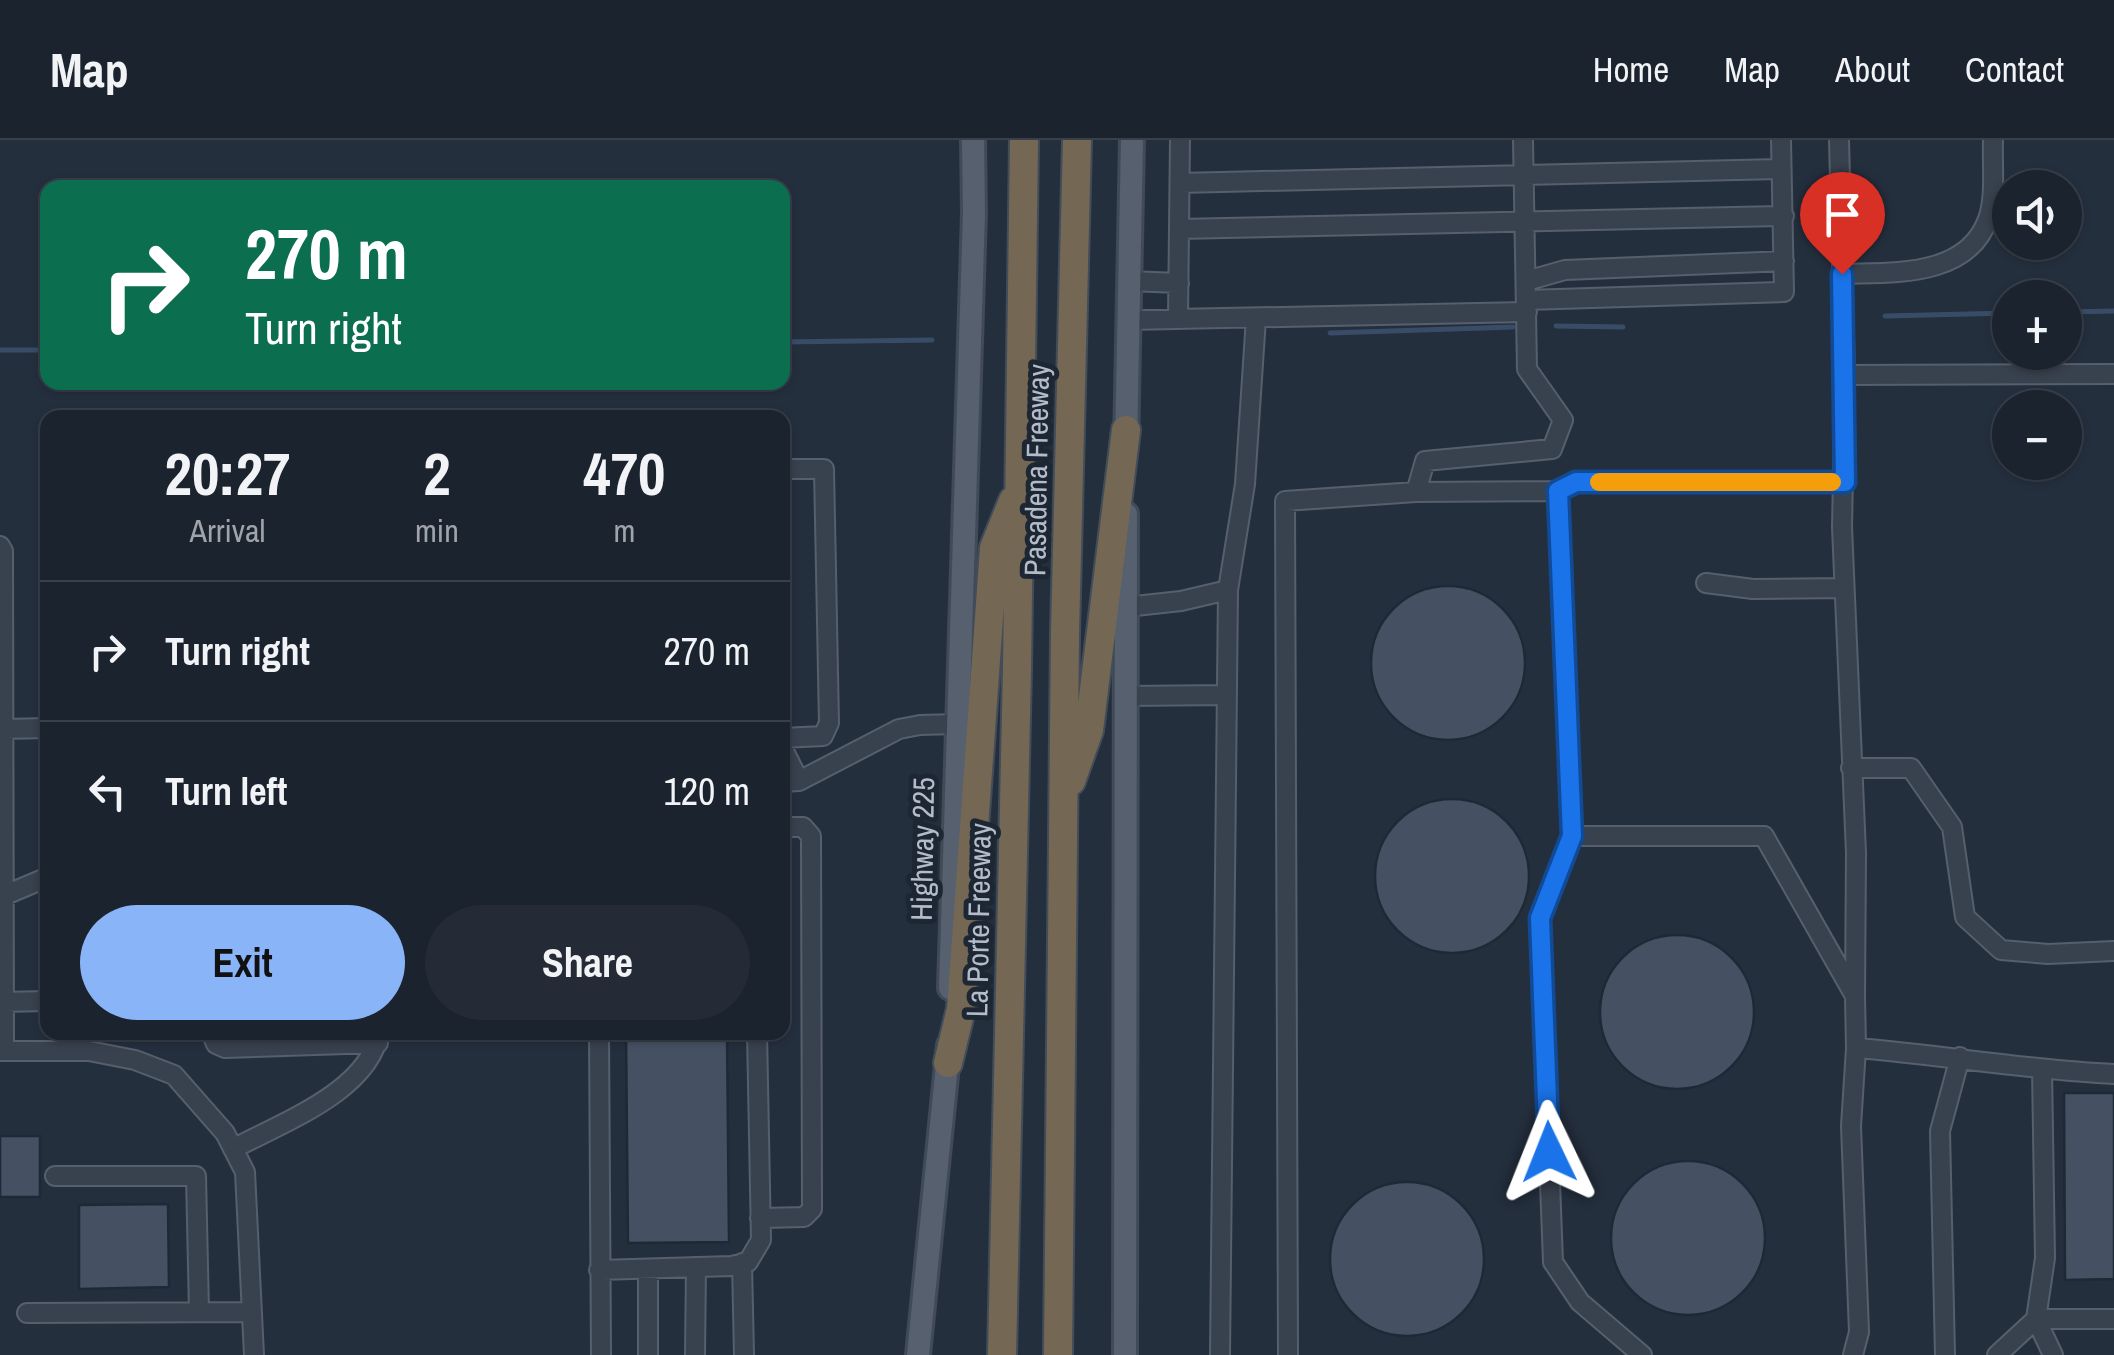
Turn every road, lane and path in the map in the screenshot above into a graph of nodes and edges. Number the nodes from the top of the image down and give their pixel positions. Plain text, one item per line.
1 (973, 140) edge
2 (1024, 140) edge
3 (1077, 140) edge
4 (1132, 140) edge
5 (1180, 140) edge
6 (1523, 140) edge
7 (1781, 140) edge
8 (1839, 140) edge
9 (1993, 140) edge
10 (1782, 168) junction
11 (1524, 173) junction
12 (1180, 183) junction
13 (1784, 216) junction
14 (1524, 221) junction
15 (1179, 229) junction
16 (1784, 262) junction
17 (1842, 274) junction
18 (1128, 281) junction
19 (1178, 283) junction
20 (1526, 298) junction
21 (1178, 318) junction
22 (1256, 318) junction
23 (1127, 320) junction
24 (2114, 374) edge
25 (1844, 376) junction
26 (1126, 430) junction
27 (790, 469) edge
28 (1845, 482) junction
29 (1019, 486) junction
30 (1558, 491) junction
31 (1416, 492) junction
32 (0, 546) edge
33 (1706, 582) dead end
34 (1844, 588) junction
35 (1228, 590) junction
36 (1126, 607) junction
37 (1126, 696) junction
38 (1227, 696) junction
39 (956, 724) junction
40 (40, 728) edge
41 (3, 729) junction
42 (790, 738) edge
43 (1850, 768) junction
44 (791, 781) edge
45 (1063, 801) junction
46 (790, 827) edge
47 (1572, 836) junction
48 (40, 881) edge
49 (2, 894) edge
50 (2114, 950) edge
51 (1854, 996) junction
52 (40, 1001) edge
53 (2, 1002) edge
54 (214, 1040) edge
55 (321, 1040) edge
56 (378, 1040) edge
57 (599, 1040) edge
58 (756, 1040) edge
59 (1856, 1048) junction
60 (2, 1050) edge
61 (1960, 1057) junction
62 (948, 1063) junction
63 (2042, 1070) junction
64 (2114, 1074) edge
65 (234, 1149) junction
66 (55, 1176) dead end
67 (760, 1218) junction
68 (742, 1264) junction
69 (696, 1268) junction
70 (648, 1269) junction
71 (599, 1270) junction
72 (27, 1312) dead end
73 (199, 1312) junction
74 (251, 1312) junction
75 (2036, 1319) junction
76 (2114, 1319) edge
77 (254, 1355) edge
78 (600, 1355) edge
79 (648, 1355) edge
80 (695, 1355) edge
81 (744, 1355) edge
82 (918, 1355) edge
83 (1002, 1355) edge
84 (1058, 1355) edge
85 (1125, 1355) edge
86 (1220, 1355) edge
87 (1288, 1355) edge
88 (1642, 1355) edge
89 (1853, 1355) edge
90 (1945, 1355) edge
91 (1998, 1355) edge
92 (2053, 1355) edge

1 - 39 main road, Highway 225
2 - 29 highway, Pasadena Freeway
3 - 45 highway, Pasadena Freeway
4 - 18 main road
5 - 12 street
6 - 11 street
7 - 10 street
8 - 17 street
9 - 17 street
10 - 11 street
10 - 13 street
11 - 12 street
11 - 14 street
12 - 15 street
13 - 14 street
13 - 16 street
14 - 15 street
14 - 20 street
15 - 19 street
16 - 20 street
16 - 20 street
17 - 25 street
18 - 19 street
18 - 23 main road
19 - 21 street
20 - 22 street
20 - 31 street
21 - 22 street
21 - 23 street
22 - 35 street
23 - 26 main road
24 - 25 street
25 - 28 street
26 - 36 main road
26 - 45 highway
27 - 42 street
28 - 30 street
28 - 34 street
29 - 62 highway
29 - 83 highway, La Porte Freeway
30 - 31 street
30 - 47 street
31 - 87 street
32 - 41 street
33 - 34 street
34 - 43 street
35 - 36 street
35 - 38 street
36 - 37 main road
37 - 38 street
37 - 85 main road
38 - 86 street
39 - 44 street
39 - 62 main road, Highway 225
40 - 41 street
41 - 49 street
43 - 50 street
43 - 51 street
45 - 84 highway
46 - 67 street
47 - 51 street
47 - 88 street
48 - 49 street
49 - 53 street
51 - 59 street
52 - 53 street
53 - 60 street
54 - 55 street
56 - 65 street
57 - 71 street
58 - 67 street
59 - 61 street
59 - 89 street
60 - 65 street
61 - 63 street
61 - 90 street
62 - 82 main road, Highway 225
63 - 64 street
63 - 75 street
65 - 74 street
66 - 73 street
67 - 68 street
68 - 69 street
68 - 81 street
69 - 70 street
69 - 80 street
70 - 71 street
70 - 79 street
71 - 78 street
72 - 73 street
73 - 74 street
74 - 77 street
75 - 76 street
75 - 91 street
75 - 92 street

